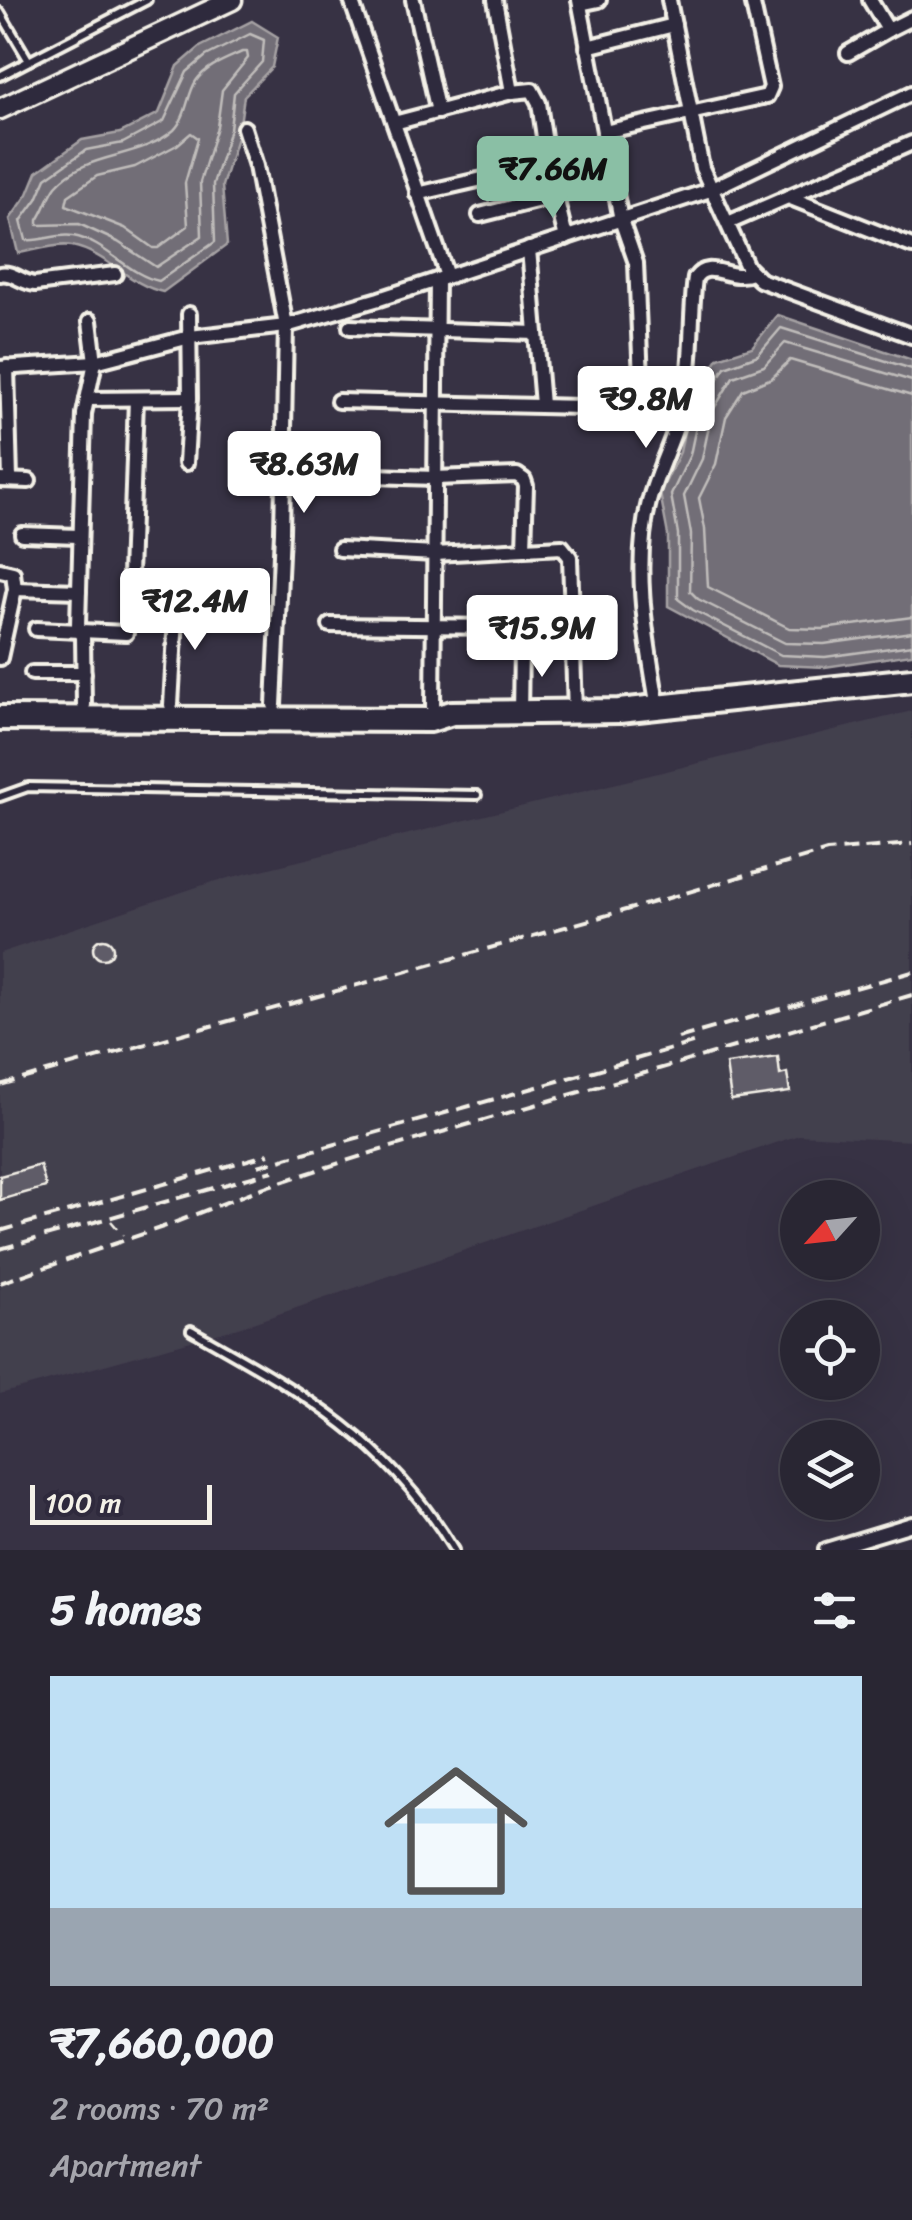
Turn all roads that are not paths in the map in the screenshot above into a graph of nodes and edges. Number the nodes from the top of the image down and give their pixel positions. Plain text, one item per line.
1 (147, 0) edge
2 (232, 0) edge
3 (351, 0) edge
4 (413, 0) edge
5 (495, 0) edge
6 (599, 0) edge
7 (669, 0) edge
8 (752, 0) edge
9 (870, 0) edge
10 (579, 2) edge
11 (0, 12) edge
12 (912, 18) edge
13 (674, 25) junction
14 (888, 30) junction
15 (587, 46) junction
16 (848, 54) dead end
17 (29, 61) junction
18 (0, 76) edge
19 (512, 92) junction
20 (912, 92) edge
21 (0, 109) edge
22 (689, 111) junction
23 (438, 112) junction
24 (394, 123) junction
25 (244, 128) dead end
26 (604, 132) junction
27 (912, 143) edge
28 (894, 152) junction
29 (912, 158) edge
30 (548, 164) junction
31 (614, 181) junction
32 (710, 190) junction
33 (417, 194) junction
34 (788, 197) junction
35 (556, 199) junction
36 (480, 215) dead end
37 (621, 220) junction
38 (728, 223) junction
39 (566, 238) junction
40 (912, 246) edge
41 (529, 250) junction
42 (752, 273) junction
43 (0, 274) edge
44 (115, 274) dead end
45 (442, 278) junction
46 (188, 314) dead end
47 (90, 321) dead end
48 (286, 326) junction
49 (350, 327) dead end
50 (436, 332) junction
51 (536, 333) junction
52 (190, 336) junction
53 (912, 336) edge
54 (95, 362) junction
55 (4, 367) edge
56 (190, 398) junction
57 (87, 399) junction
58 (136, 399) junction
59 (338, 402) dead end
60 (436, 402) junction
61 (542, 406) junction
62 (638, 406) dead end
63 (582, 407) dead end
64 (186, 463) dead end
65 (343, 474) dead end
66 (436, 478) junction
67 (5, 480) edge
68 (29, 481) dead end
69 (22, 534) dead end
70 (78, 536) junction
71 (524, 548) junction
72 (340, 549) dead end
73 (435, 554) junction
74 (0, 570) edge
75 (130, 575) dead end
76 (15, 589) junction
77 (79, 591) junction
78 (177, 599) dead end
79 (330, 626) dead end
80 (434, 626) junction
81 (499, 627) dead end
82 (36, 629) dead end
83 (80, 630) junction
84 (126, 633) dead end
85 (521, 646) dead end
86 (0, 658) edge
87 (32, 673) dead end
88 (84, 673) junction
89 (912, 680) edge
90 (170, 704) junction
91 (84, 705) junction
92 (274, 705) junction
93 (0, 706) edge
94 (658, 708) junction
95 (442, 710) junction
96 (574, 713) junction
97 (520, 714) junction
98 (0, 718) edge
99 (477, 795) dead end
100 (0, 797) edge
101 (191, 1330) dead end
102 (912, 1524) edge
103 (454, 1550) edge
104 (826, 1550) edge

1 - 17 lane
2 - 21 street
3 - 24 street
4 - 23 street
5 - 19 street
6 - 10 street
7 - 13 street
8 - 22 street
9 - 14 street
10 - 15 street
11 - 17 lane
12 - 14 street
13 - 15 street
13 - 22 street
14 - 16 street
15 - 26 street
17 - 18 lane
19 - 23 street
19 - 30 street
20 - 32 street
22 - 26 street
22 - 32 street
23 - 24 street
24 - 33 street
25 - 48 street
26 - 31 street
27 - 28 street
28 - 29 street
28 - 34 street
30 - 33 street
30 - 35 street
31 - 35 street
31 - 37 street
32 - 37 street
32 - 38 street
33 - 45 street
34 - 38 street
34 - 40 street
35 - 36 street
35 - 39 street
37 - 39 street
37 - 62 street
38 - 42 street
39 - 41 street
41 - 45 street
41 - 51 street
42 - 53 street
42 - 94 street
43 - 44 street
45 - 48 street
45 - 50 street
46 - 52 street
47 - 54 street
48 - 52 street
48 - 92 street
49 - 50 street
50 - 51 street
50 - 60 street
51 - 61 street
52 - 54 street
52 - 56 street
54 - 55 street
54 - 57 street
55 - 67 street
56 - 58 street
56 - 64 street
57 - 58 street
57 - 70 street
58 - 75 street
59 - 60 street
60 - 61 street
60 - 66 street
61 - 63 street
65 - 66 street
66 - 71 street
66 - 73 street
67 - 68 street
69 - 70 street
70 - 77 street
71 - 73 street
71 - 96 street
72 - 73 street
73 - 80 street
74 - 76 street
76 - 77 street
76 - 86 street
77 - 83 street
78 - 90 street
79 - 80 street
80 - 81 street
80 - 95 street
82 - 83 street
83 - 84 street
83 - 88 street
85 - 97 street
87 - 88 street
88 - 91 street
89 - 94 highway
90 - 91 highway
90 - 92 highway
91 - 93 highway
92 - 95 highway
94 - 96 highway
95 - 97 highway
95 - 98 highway
96 - 97 highway
99 - 100 lane
101 - 103 lane
102 - 104 street

